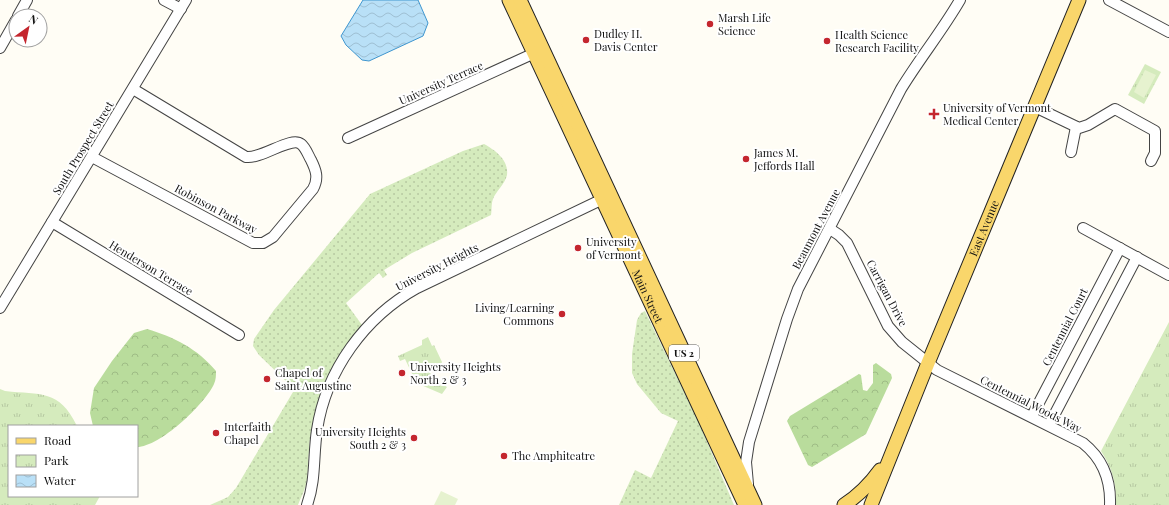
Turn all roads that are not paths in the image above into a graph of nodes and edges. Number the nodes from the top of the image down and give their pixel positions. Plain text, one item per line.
1 (164, 0) edge
2 (186, 0) edge
3 (509, 0) edge
4 (520, 0) edge
5 (960, 0) edge
6 (1079, 0) edge
7 (1109, 0) edge
8 (180, 9) junction
9 (1169, 32) edge
10 (8, 34) edge
11 (0, 48) edge
12 (539, 52) junction
13 (133, 89) junction
14 (1035, 107) junction
15 (1076, 127) junction
16 (348, 138) dead end
17 (1071, 152) dead end
18 (92, 156) junction
19 (1151, 161) dead end
20 (607, 198) junction
21 (52, 222) junction
22 (1083, 228) dead end
23 (830, 229) junction
24 (1120, 248) junction
25 (1137, 257) junction
26 (1169, 274) edge
27 (0, 308) edge
28 (238, 335) dead end
29 (928, 364) junction
30 (1032, 416) junction
31 (1049, 425) junction
32 (890, 458) junction
33 (748, 490) junction
34 (306, 505) edge
35 (745, 505) edge
36 (755, 505) edge
37 (844, 505) edge
38 (871, 505) edge
39 (1110, 505) edge

1 - 8 street
2 - 8 street, South Prospect Street
3 - 12 main road, Main Street / US 2
4 - 12 main road, Main Street / US 2
5 - 23 street, Beaumont Avenue
6 - 14 main road, East Avenue
7 - 9 street
8 - 13 street, South Prospect Street
10 - 11 street
12 - 16 street, University Terrace
12 - 20 main road, Main Street / US 2
13 - 18 street, South Prospect Street
13 - 18 street, Robinson Parkway
14 - 15 street
14 - 29 main road, East Avenue
15 - 17 street
15 - 19 street
18 - 21 street, South Prospect Street
20 - 33 main road, Main Street / US 2
20 - 34 street, University Heights
20 - 35 main road, Main Street / US 2
21 - 27 street, South Prospect Street
21 - 28 street, Henderson Terrace
22 - 24 street
23 - 29 street, Carrigan Drive
23 - 33 street, Beaumont Avenue
24 - 25 street
24 - 30 street, Centennial Court
25 - 26 street
25 - 31 street
29 - 30 street, Centennial Woods Way
29 - 32 main road, East Avenue
30 - 31 street, Centennial Woods Way
31 - 39 street, Centennial Woods Way
32 - 37 main road, East Avenue
32 - 38 main road, East Avenue
33 - 36 main road, Main Street / US 2

